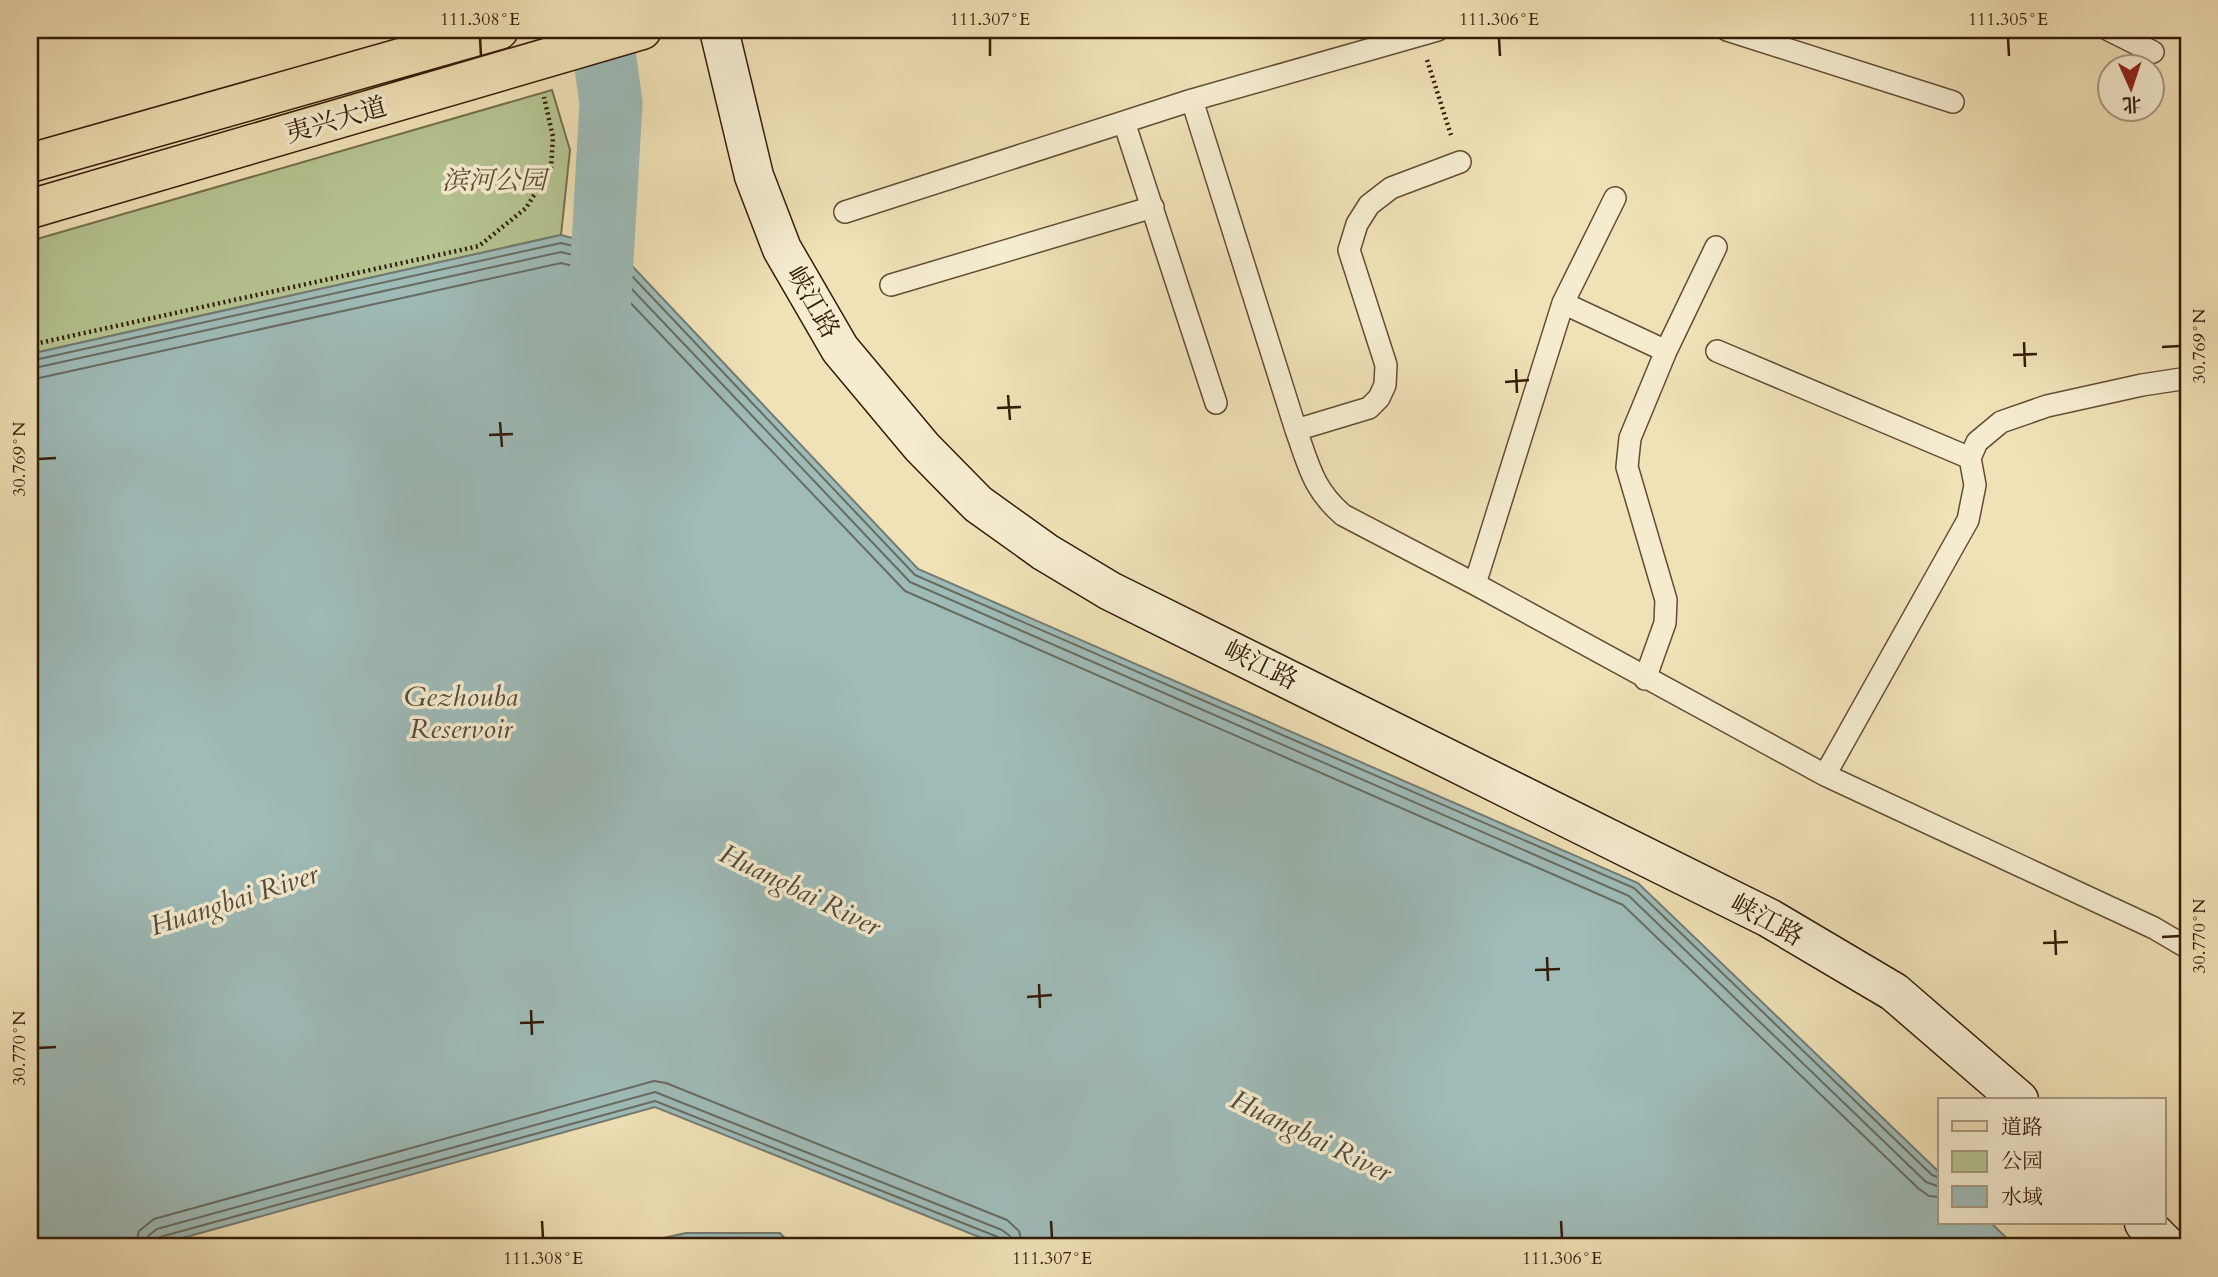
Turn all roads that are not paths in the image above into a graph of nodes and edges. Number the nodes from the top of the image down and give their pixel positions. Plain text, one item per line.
1 (642, 30) edge
2 (719, 30) edge
3 (1727, 30) edge
4 (2109, 30) edge
5 (1428, 32) edge
6 (479, 33) edge
7 (2152, 52) dead end
8 (481, 77) junction
9 (1192, 100) junction
10 (1953, 102) dead end
11 (1124, 122) junction
12 (1460, 162) road end
13 (30, 163) edge
14 (1615, 198) dead end
15 (1153, 207) junction
16 (32, 209) edge
17 (845, 212) dead end
18 (1716, 247) dead end
19 (891, 285) dead end
20 (1563, 303) junction
21 (1666, 351) junction
22 (1717, 351) dead end
23 (2188, 378) edge
24 (1216, 403) dead end
25 (1296, 430) junction
26 (1970, 458) junction
27 (1475, 584) junction
28 (1645, 679) junction
29 (1825, 775) junction
30 (2188, 948) edge
31 (2017, 1098) edge
32 (2145, 1224) edge
33 (2168, 1247) edge

1 - 8 main road, 夷兴大道
2 - 31 street, 峡江路
3 - 10 lane
4 - 7 lane
5 - 9 lane
6 - 8 street
6 - 13 main road, 夷兴大道
8 - 16 main road, 夷兴大道
9 - 11 lane
9 - 25 lane
11 - 15 lane
11 - 17 lane
12 - 25 lane
14 - 20 lane
15 - 19 lane
15 - 24 lane
18 - 21 lane
20 - 21 lane
20 - 27 lane
21 - 28 lane
22 - 26 lane
23 - 26 lane
25 - 27 lane
26 - 29 lane
27 - 28 lane
28 - 29 lane
29 - 30 lane
32 - 33 street

